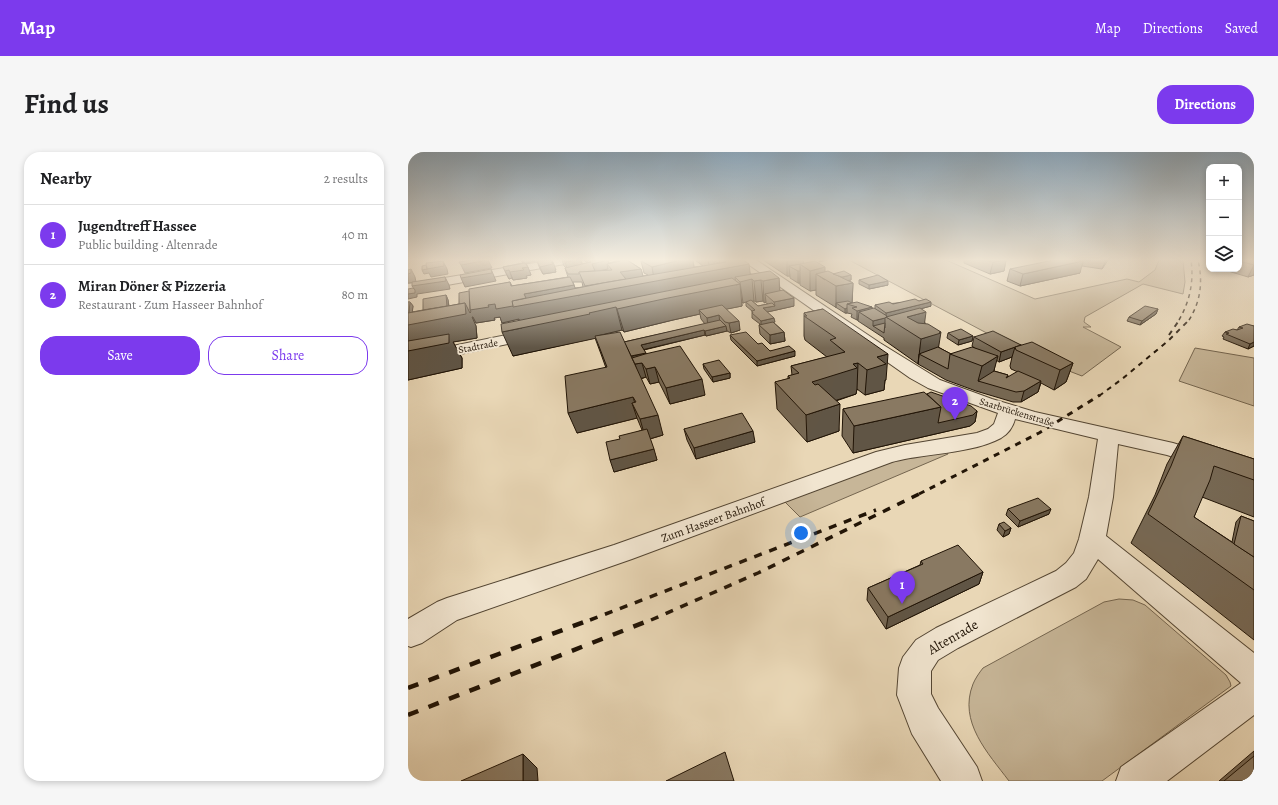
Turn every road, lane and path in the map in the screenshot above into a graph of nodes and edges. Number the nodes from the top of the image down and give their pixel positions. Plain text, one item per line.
1 (791, 289) edge
2 (552, 330) edge
3 (408, 360) edge
4 (1008, 410) junction
5 (1110, 435) junction
6 (1254, 476) edge
7 (1092, 539) junction
8 (411, 633) dead end
9 (1254, 673) edge
10 (1254, 694) edge
11 (963, 781) edge
12 (1135, 781) edge

1 - 4 street, Saarbrückenstraße
2 - 3 street, Stadtrade
4 - 5 street, Saarbrückenstraße
4 - 8 street, Zum Hasseer Bahnhof
5 - 6 street, Saarbrückenstraße
5 - 7 street, Altenrade
7 - 9 street
7 - 11 street, Altenrade
10 - 12 street

